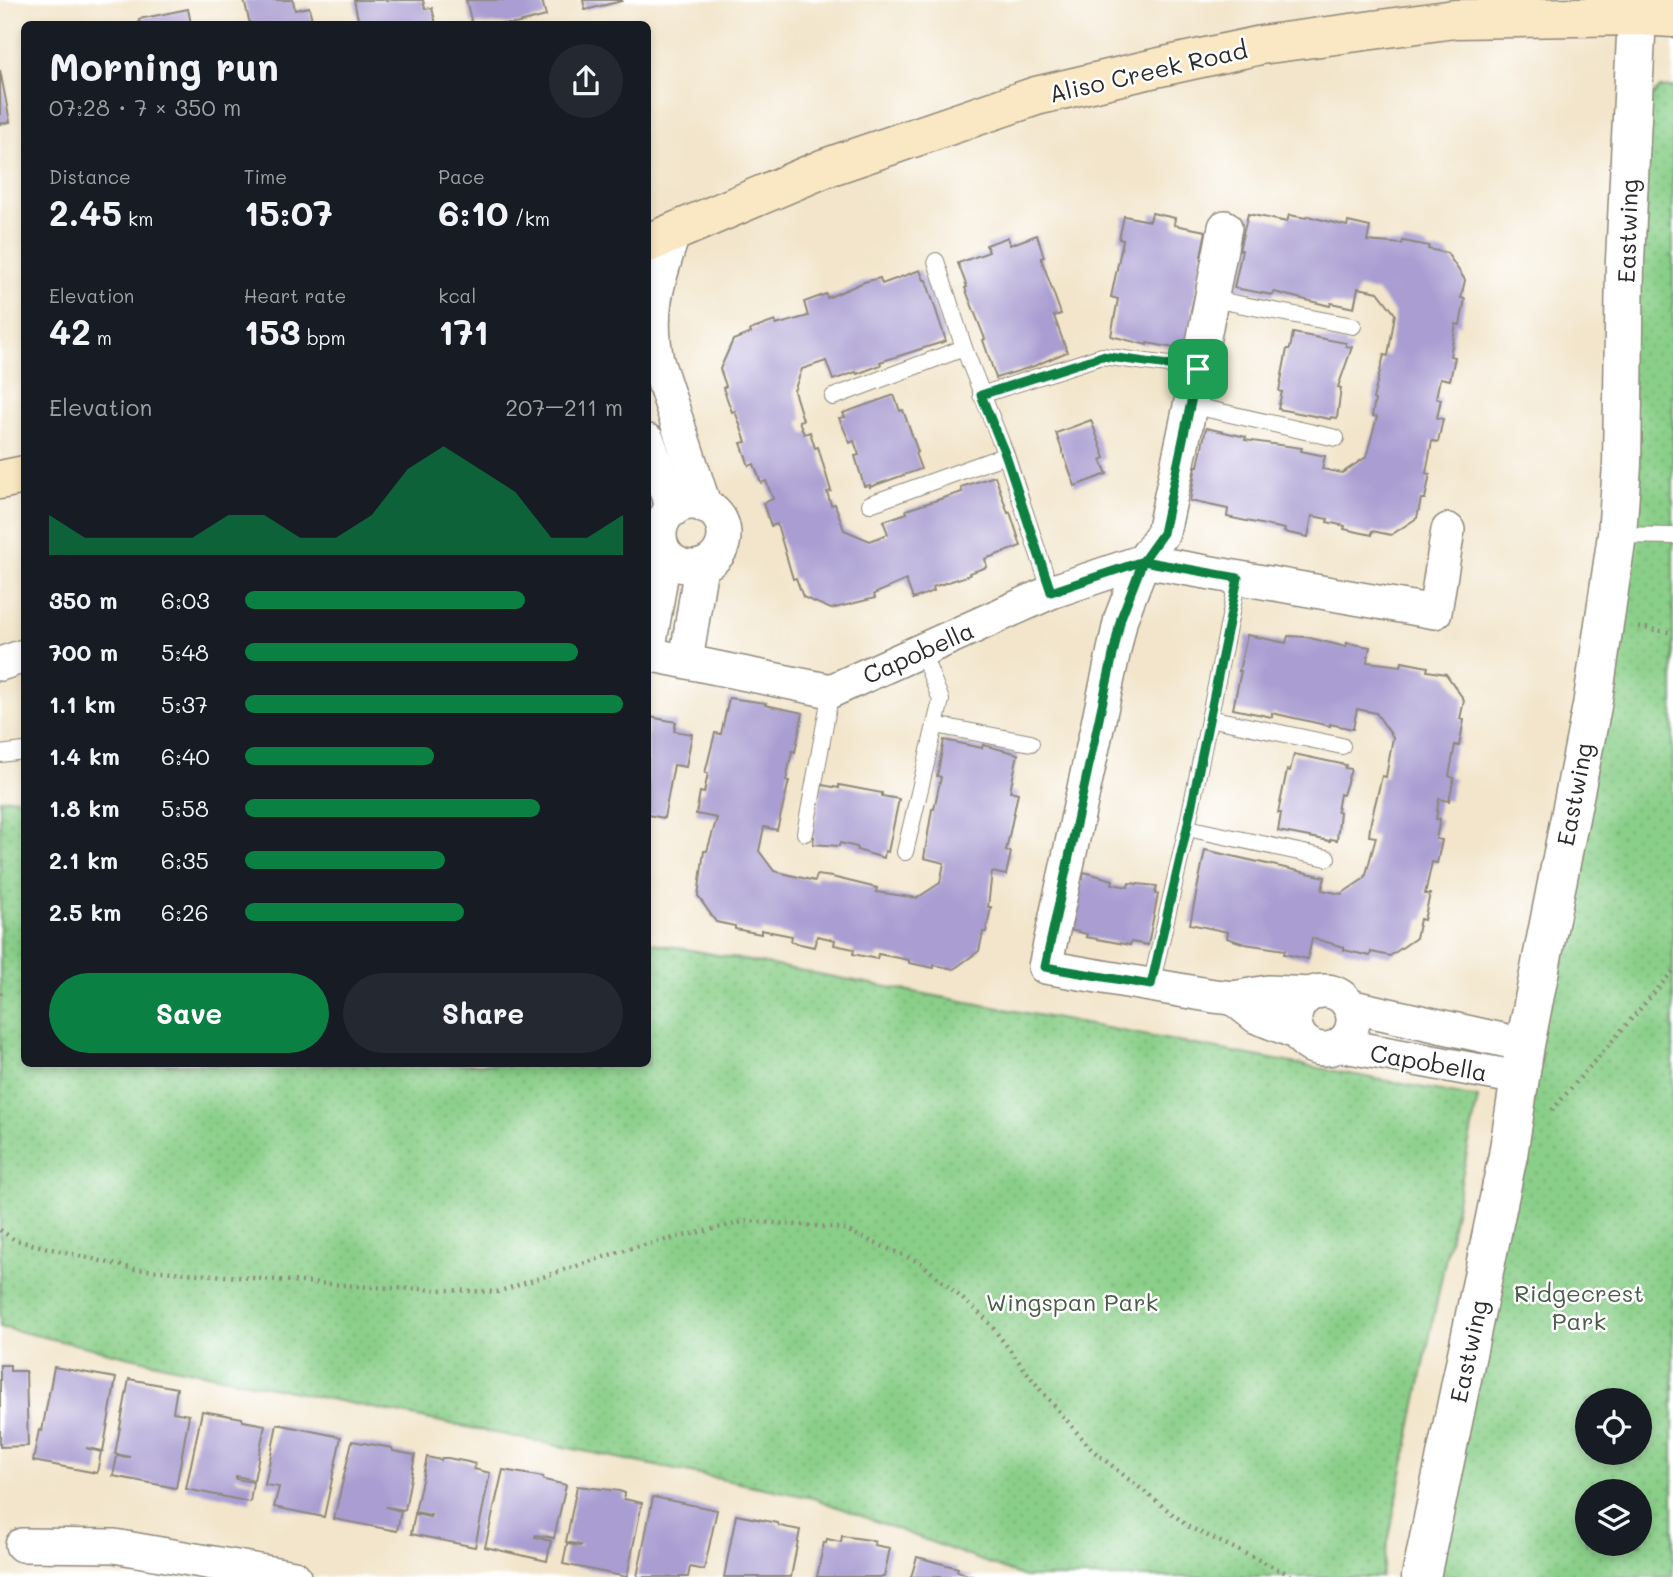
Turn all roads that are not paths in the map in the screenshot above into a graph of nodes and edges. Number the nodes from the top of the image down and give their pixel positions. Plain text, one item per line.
1 (1649, 11) edge
2 (1224, 227) dead end
3 (661, 237) edge
4 (936, 261) dead end
5 (1212, 299) junction
6 (1353, 326) dead end
7 (964, 348) junction
8 (1198, 369) junction
9 (981, 395) junction
10 (833, 397) dead end
11 (1190, 405) junction
12 (1336, 438) dead end
13 (651, 449) edge
14 (1006, 456) junction
15 (21, 476) edge
16 (0, 480) edge
17 (870, 504) dead end
18 (705, 506) junction
19 (673, 510) junction
20 (1448, 530) dead end
21 (1617, 535) junction
22 (1673, 536) edge
23 (666, 553) junction
24 (1143, 561) junction
25 (701, 566) junction
26 (1238, 578) junction
27 (1051, 592) junction
28 (651, 637) edge
29 (921, 650) junction
30 (651, 655) edge
31 (21, 657) edge
32 (687, 661) junction
33 (0, 664) edge
34 (831, 691) junction
35 (1209, 718) junction
36 (935, 725) junction
37 (1031, 743) dead end
38 (1342, 746) dead end
39 (21, 751) edge
40 (0, 754) edge
41 (1187, 828) junction
42 (805, 833) dead end
43 (905, 852) dead end
44 (1327, 858) dead end
45 (1151, 985) junction
46 (1312, 994) junction
47 (1233, 998) junction
48 (1349, 1006) junction
49 (1298, 1033) junction
50 (1339, 1045) junction
51 (1522, 1062) junction
52 (22, 1545) dead end
53 (294, 1577) edge
54 (1421, 1577) edge

1 - 3 main road, Aliso Creek Road
1 - 21 street, Eastwing
2 - 5 street, Capobella
3 - 18 street
4 - 7 lane
5 - 6 lane
5 - 8 street, Capobella
7 - 9 lane
7 - 10 lane
8 - 9 lane
8 - 11 street, Capobella
9 - 14 lane
11 - 12 lane
11 - 24 street, Capobella
13 - 19 street
14 - 17 lane
14 - 27 lane
15 - 16 main road
18 - 19 street
18 - 25 street
19 - 23 street, Capobella
20 - 26 street, Capobella
21 - 22 lane
21 - 51 street, Eastwing
23 - 25 street
23 - 28 street, Capobella
24 - 26 street, Capobella
24 - 27 street, Capobella
24 - 45 street, Capobella
25 - 32 street
26 - 35 lane
27 - 29 street, Capobella
29 - 34 street, Capobella
29 - 36 lane
30 - 32 street, Capobella
31 - 33 street
32 - 34 street, Capobella
34 - 42 lane
35 - 38 lane
35 - 41 lane
36 - 37 lane
36 - 43 lane
39 - 40 lane
41 - 44 lane
41 - 45 lane
45 - 47 street, Capobella
46 - 47 street, Capobella
46 - 48 street, Capobella
46 - 49 street
47 - 49 street, Capobella
48 - 50 street, Capobella
48 - 51 street, Capobella
49 - 50 street, Capobella
50 - 51 street, Capobella
51 - 54 street, Eastwing
52 - 53 street

